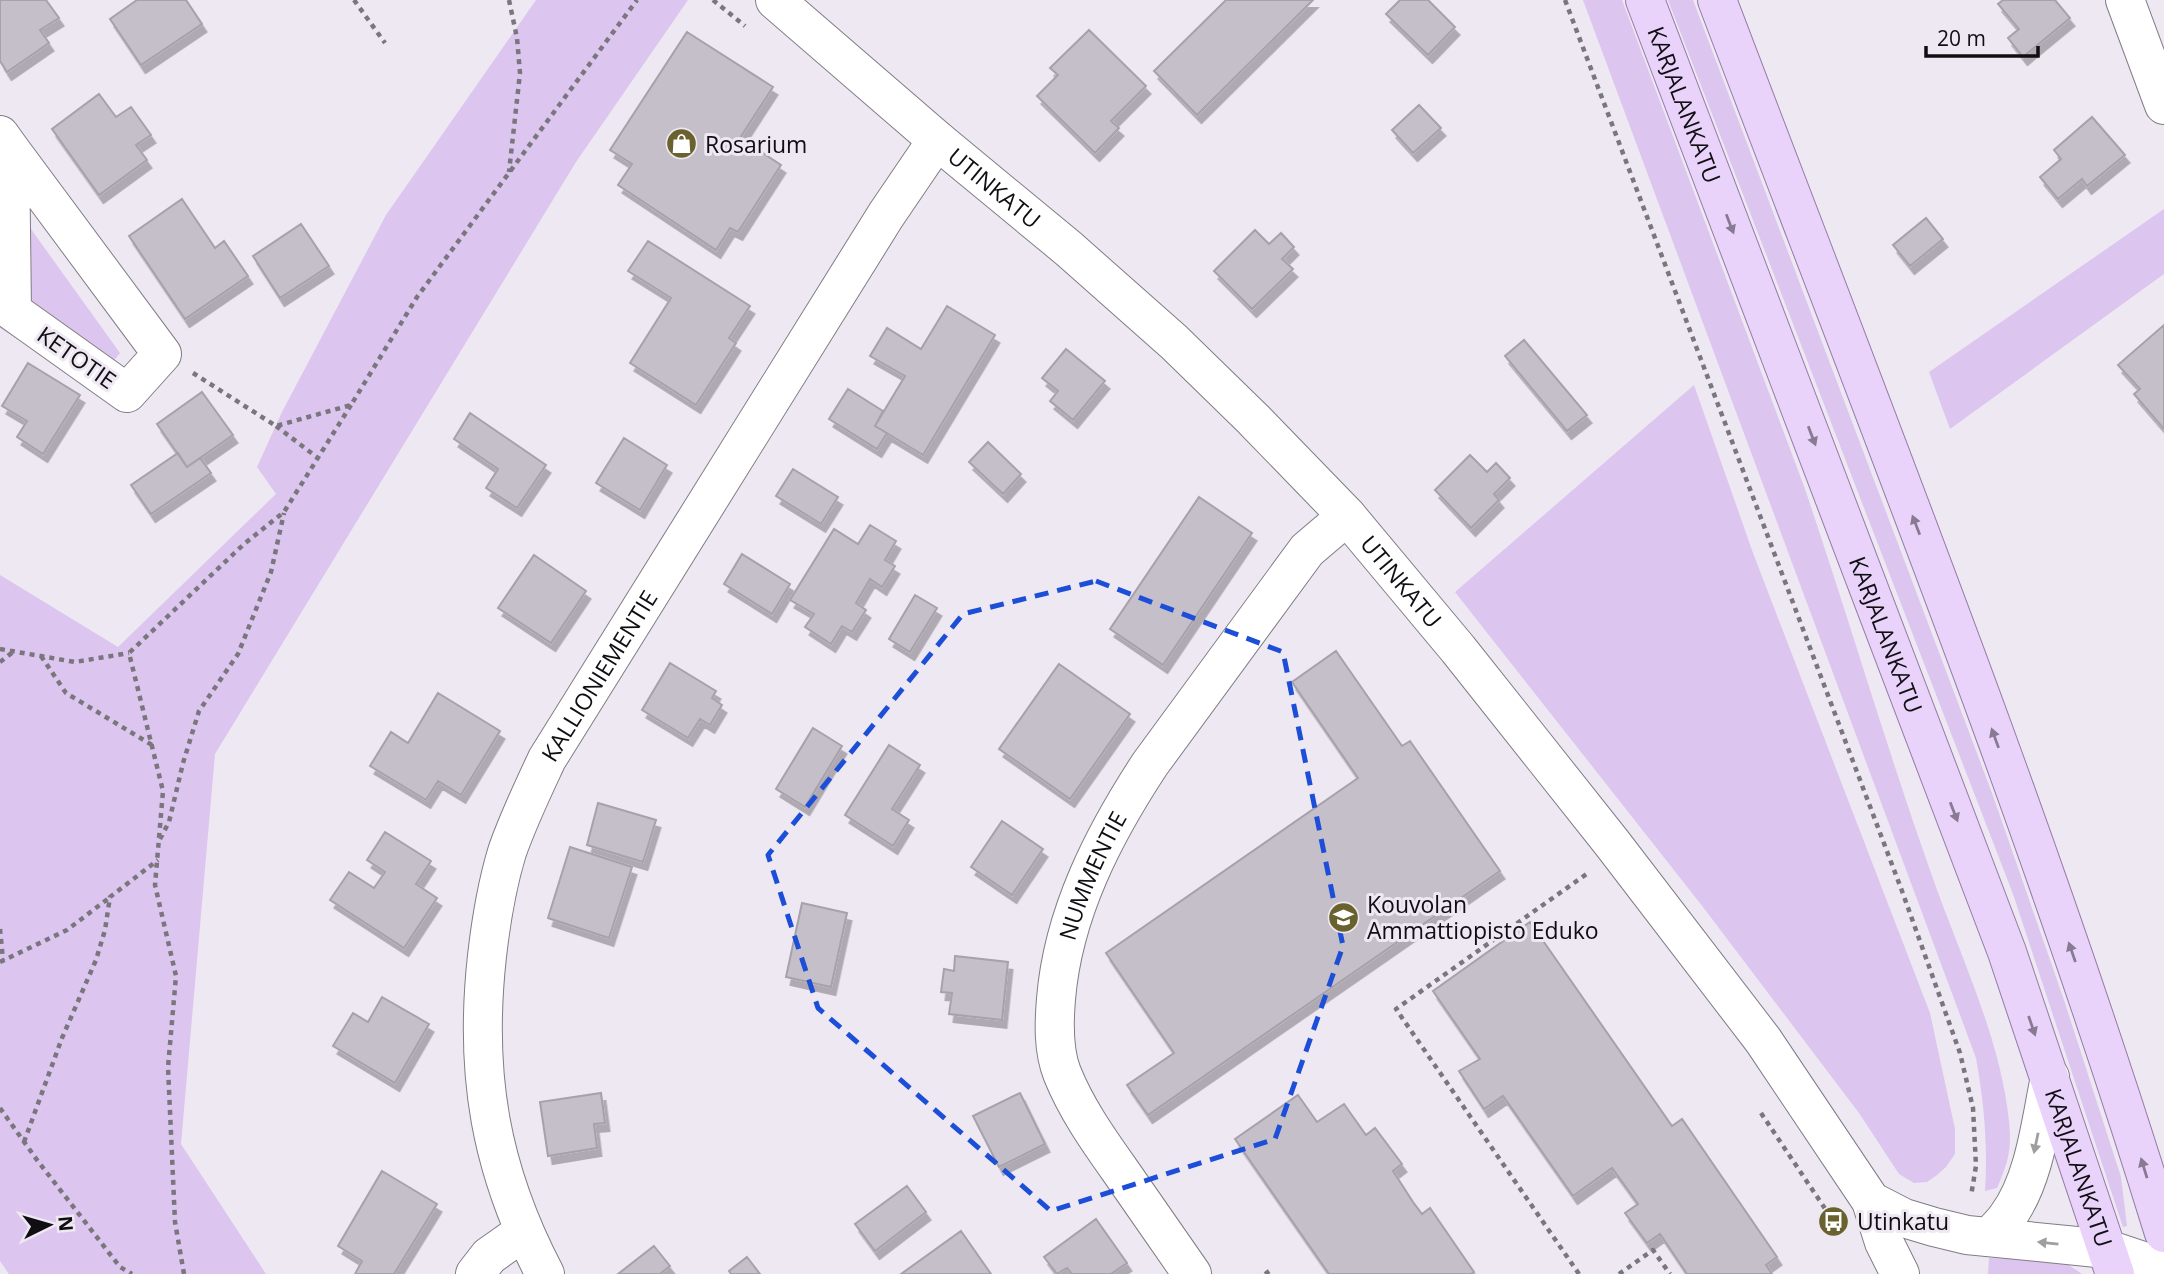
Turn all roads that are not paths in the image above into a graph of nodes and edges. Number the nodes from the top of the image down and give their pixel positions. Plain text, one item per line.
1 (1645, 0) edge
2 (1717, 0) edge
3 (2124, 0) edge
4 (788, 4) edge
5 (2164, 105) edge
6 (937, 140) junction
7 (5, 142) edge
8 (1347, 516) junction
9 (2050, 1077) junction
10 (1871, 1201) junction
11 (523, 1232) junction
12 (2164, 1233) edge
13 (1989, 1237) junction
14 (2111, 1262) edge
15 (2164, 1268) edge
16 (475, 1274) edge
17 (545, 1274) edge
18 (1192, 1274) edge
19 (1900, 1274) edge

1 -> 9 main road, KARJALANKATU
12 -> 2 main road
3 - 5 street
4 - 6 street, UTINKATU
6 - 8 street, UTINKATU
6 - 11 street, KALLIONIEMENTIE
7 - 7 street, KETOTIE
8 - 10 street, UTINKATU
8 - 18 street, NUMMENTIE
9 -> 13 street
9 - 14 main road, KARJALANKATU
10 - 13 street
10 - 19 street, UTINKATU
11 - 16 street
11 - 17 street, KALLIONIEMENTIE
14 -> 13 street
14 - 15 street

